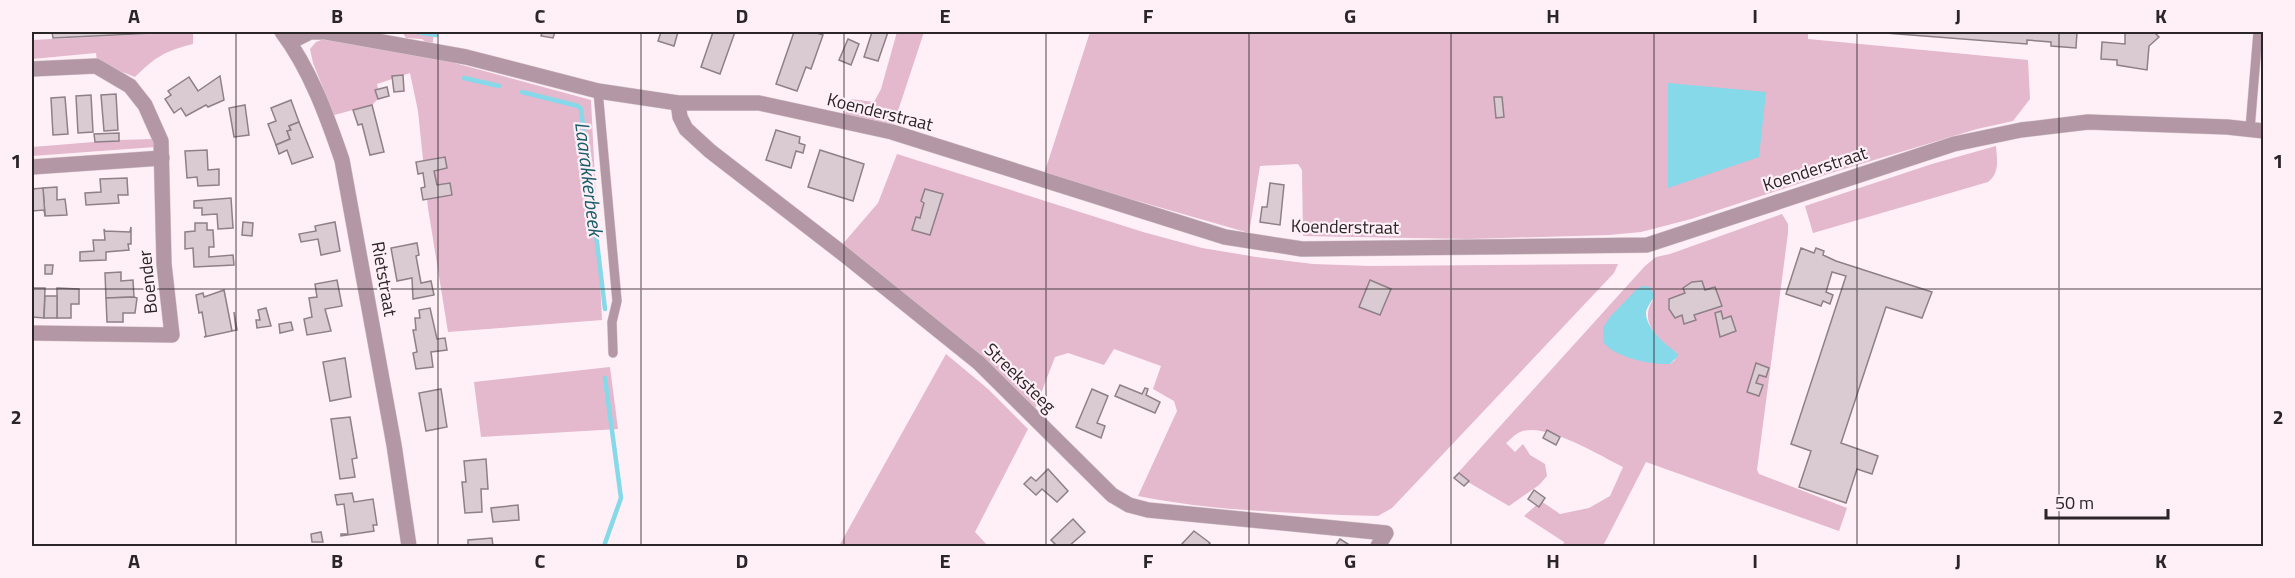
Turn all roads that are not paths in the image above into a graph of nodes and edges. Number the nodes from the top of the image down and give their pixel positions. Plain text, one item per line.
1 (324, 32) edge
2 (2258, 32) edge
3 (286, 37) edge
4 (32, 69) edge
5 (598, 91) junction
6 (678, 103) junction
7 (2257, 130) edge
8 (162, 158) junction
9 (32, 167) edge
10 (32, 333) edge
11 (613, 353) dead end
12 (409, 546) edge
13 (1378, 546) edge

1 - 3 street, Koenderstraat
1 - 5 street, Koenderstraat
2 - 7 lane
3 - 12 street, Rietstraat
4 - 8 street, Boender
5 - 6 street, Koenderstraat
5 - 11 lane
6 - 7 street, Koenderstraat
6 - 13 street, Streeksteeg
8 - 9 street
8 - 10 street, Boender

